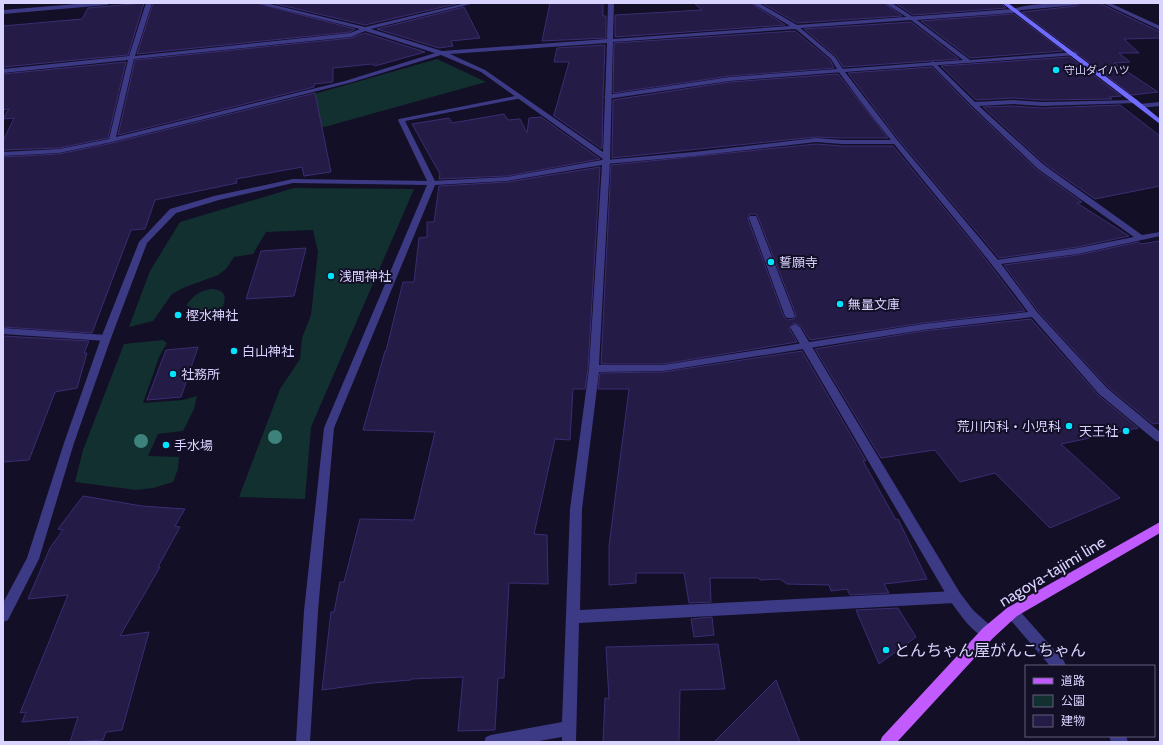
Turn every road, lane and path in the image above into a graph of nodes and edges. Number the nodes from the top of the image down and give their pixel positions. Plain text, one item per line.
1 (106, 3) edge
2 (149, 3) edge
3 (260, 3) edge
4 (472, 3) edge
5 (611, 3) edge
6 (755, 3) edge
7 (888, 3) edge
8 (1005, 3) edge
9 (1076, 3) edge
10 (1106, 3) edge
11 (1016, 11) junction
12 (3, 12) edge
13 (913, 19) junction
14 (798, 28) junction
15 (1160, 28) edge
16 (365, 29) junction
17 (609, 42) junction
18 (442, 53) junction
19 (1075, 54) junction
20 (131, 58) junction
21 (968, 61) junction
22 (933, 63) junction
23 (841, 70) junction
24 (3, 71) edge
25 (520, 97) junction
26 (607, 97) junction
27 (1135, 100) junction
28 (973, 104) junction
29 (1160, 104) edge
30 (1140, 106) junction
31 (1160, 122) edge
32 (112, 140) junction
33 (896, 142) junction
34 (3, 154) edge
35 (606, 160) junction
36 (432, 183) junction
37 (753, 218) dead end
38 (1160, 234) edge
39 (1141, 238) junction
40 (996, 263) junction
41 (1034, 314) junction
42 (790, 316) dead end
43 (795, 328) dead end
44 (3, 331) edge
45 (106, 338) junction
46 (806, 346) junction
47 (594, 369) junction
48 (1160, 438) edge
49 (1160, 526) edge
50 (955, 597) junction
51 (1012, 612) junction
52 (3, 616) edge
53 (573, 617) junction
54 (988, 633) junction
55 (1058, 665) edge
56 (570, 735) edge
57 (303, 742) edge
58 (491, 742) edge
59 (887, 742) edge

1 - 12 street
2 - 20 street
3 - 16 street
4 - 16 street
5 - 17 street
6 - 14 street
7 - 13 street
8 - 11 street
9 - 11 street
10 - 15 street
11 - 13 street
11 - 19 street
13 - 14 street
13 - 21 street
14 - 17 street
14 - 23 street
16 - 18 street
16 - 20 street
17 - 18 street
17 - 26 street
18 - 25 street
18 - 32 street
19 - 21 street
19 - 27 street
20 - 24 street
20 - 32 street
21 - 22 street
22 - 23 street
22 - 28 street
23 - 26 street
23 - 33 street
25 - 35 street
25 - 36 street
26 - 35 street
27 - 28 street
27 - 30 street
28 - 39 street
29 - 30 street
30 - 31 street
32 - 34 street
33 - 35 street
33 - 40 street
35 - 36 street
35 - 47 street
36 - 45 street
36 - 57 street
37 - 42 street
38 - 39 street
39 - 40 street
40 - 41 street
41 - 46 street
41 - 48 street
43 - 46 street
44 - 45 street
45 - 52 street
46 - 47 street
46 - 50 street
47 - 53 street
49 - 51 main road, nagoya-tajimi line
50 - 53 street
50 - 54 street
51 - 54 main road, nagoya-tajimi line
51 - 55 street
53 - 56 street
54 - 59 main road, nagoya-tajimi line
56 - 58 street

